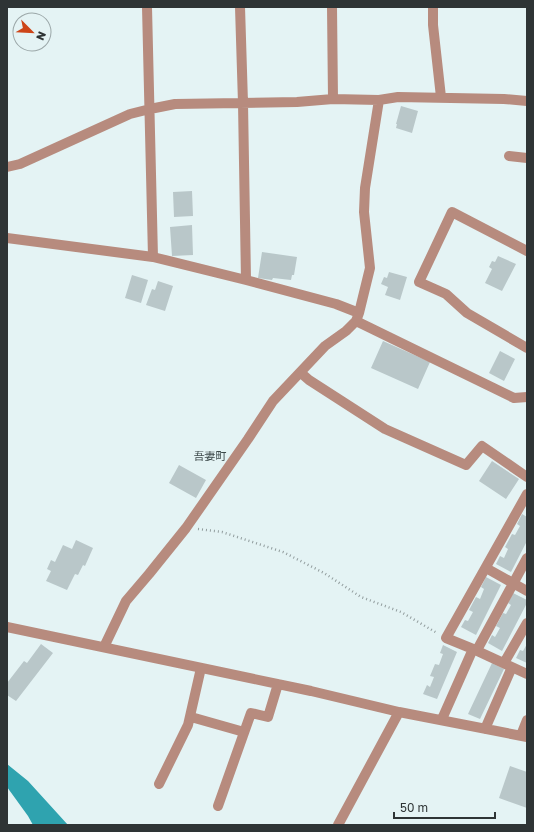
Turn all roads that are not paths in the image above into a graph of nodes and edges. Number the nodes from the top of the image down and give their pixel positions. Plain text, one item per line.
1 (147, 7) edge
2 (240, 7) edge
3 (332, 7) edge
4 (434, 7) edge
5 (442, 97) junction
6 (333, 99) junction
7 (379, 100) junction
8 (527, 101) edge
9 (243, 103) junction
10 (150, 109) junction
11 (509, 156) dead end
12 (527, 158) edge
13 (7, 167) edge
14 (7, 238) edge
15 (527, 251) edge
16 (153, 257) junction
17 (246, 280) junction
18 (358, 317) junction
19 (527, 348) edge
20 (301, 373) junction
21 (527, 397) edge
22 (527, 477) edge
23 (527, 494) edge
24 (527, 558) edge
25 (486, 568) junction
26 (513, 583) junction
27 (527, 590) edge
28 (527, 623) edge
29 (7, 627) edge
30 (104, 647) junction
31 (475, 649) junction
32 (508, 665) junction
33 (201, 668) junction
34 (527, 674) edge
35 (278, 684) junction
36 (399, 712) junction
37 (191, 717) junction
38 (442, 719) junction
39 (527, 720) edge
40 (485, 729) junction
41 (244, 732) junction
42 (524, 736) edge
43 (159, 784) dead end
44 (218, 806) dead end
45 (338, 825) edge

1 - 10 street
2 - 9 street
3 - 6 street
4 - 5 street
5 - 7 street
5 - 8 street
6 - 7 street
6 - 9 street
7 - 18 street
9 - 10 street
9 - 17 street
10 - 13 street
10 - 16 street
11 - 12 street
14 - 16 street
15 - 19 street
16 - 17 street
17 - 18 street
18 - 20 street
18 - 21 street
20 - 22 street
20 - 30 street
23 - 25 street
24 - 26 street
25 - 26 street
25 - 31 street
26 - 27 street
26 - 31 street
28 - 32 street
29 - 30 street
30 - 33 street
31 - 32 street
31 - 38 street
32 - 34 street
32 - 40 street
33 - 35 street
33 - 37 street
35 - 36 street
35 - 41 street
36 - 38 street
36 - 45 street
37 - 41 street
37 - 43 street
38 - 40 street
39 - 42 street
40 - 42 street
41 - 44 street

